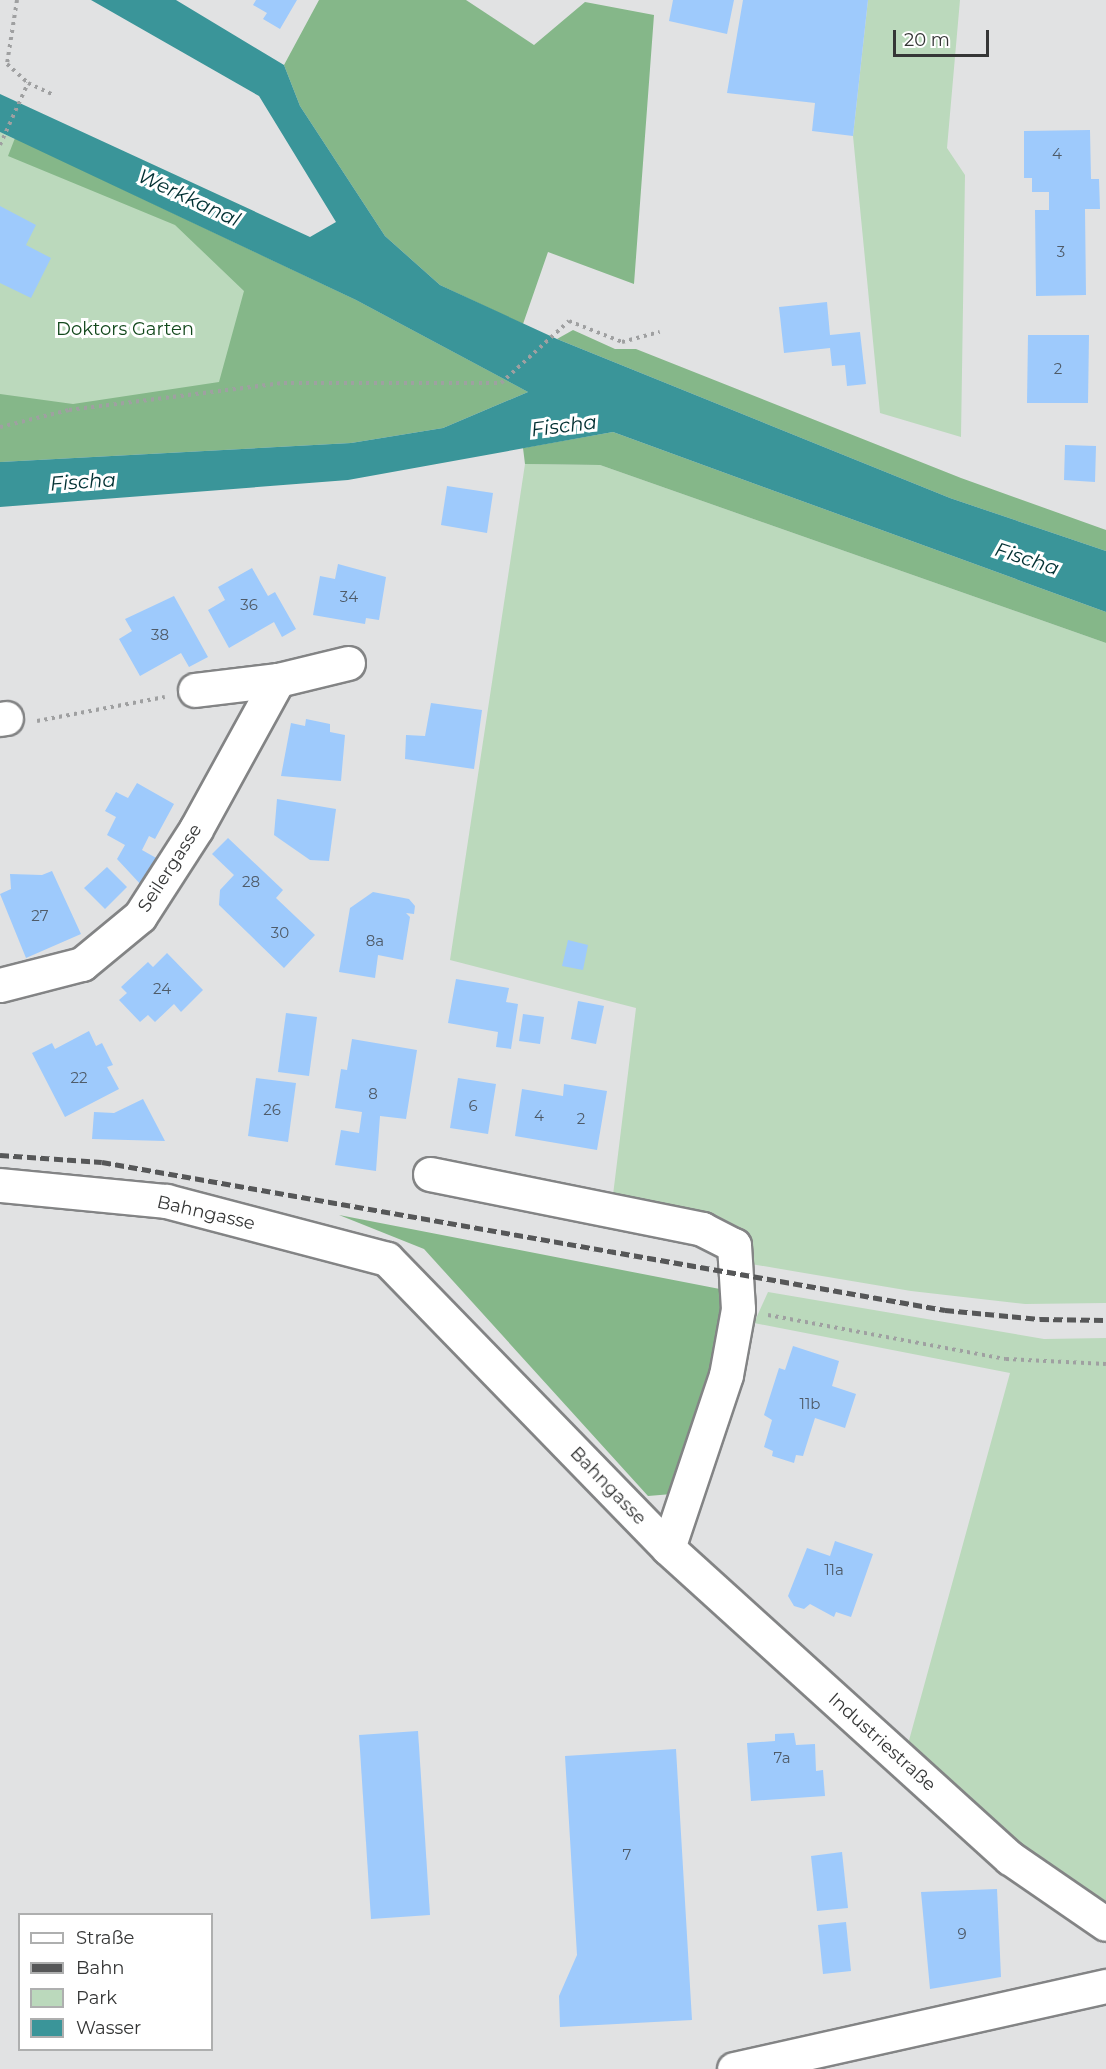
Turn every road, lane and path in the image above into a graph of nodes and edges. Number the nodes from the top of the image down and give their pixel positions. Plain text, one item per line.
1 (18, 0) edge
2 (28, 83) junction
3 (54, 95) dead end
4 (0, 145) edge
5 (660, 332) dead end
6 (0, 427) edge
7 (348, 663) dead end
8 (278, 680) junction
9 (195, 690) joint
10 (3, 718) edge
11 (0, 986) edge
12 (430, 1174) dead end
13 (0, 1185) edge
14 (738, 1309) junction
15 (1106, 1364) edge
16 (668, 1548) junction
17 (1106, 1924) edge
18 (1106, 1986) edge
19 (734, 2069) edge

1 - 2 path
2 - 3 path
2 - 4 path
5 - 6 path
7 - 8 street
8 - 9 street
8 - 11 street, Seilergasse
9 - 10 path
12 - 14 street
13 - 16 street, Bahngasse
14 - 15 path
14 - 16 street
16 - 17 street, Industriestraße
18 - 19 street

